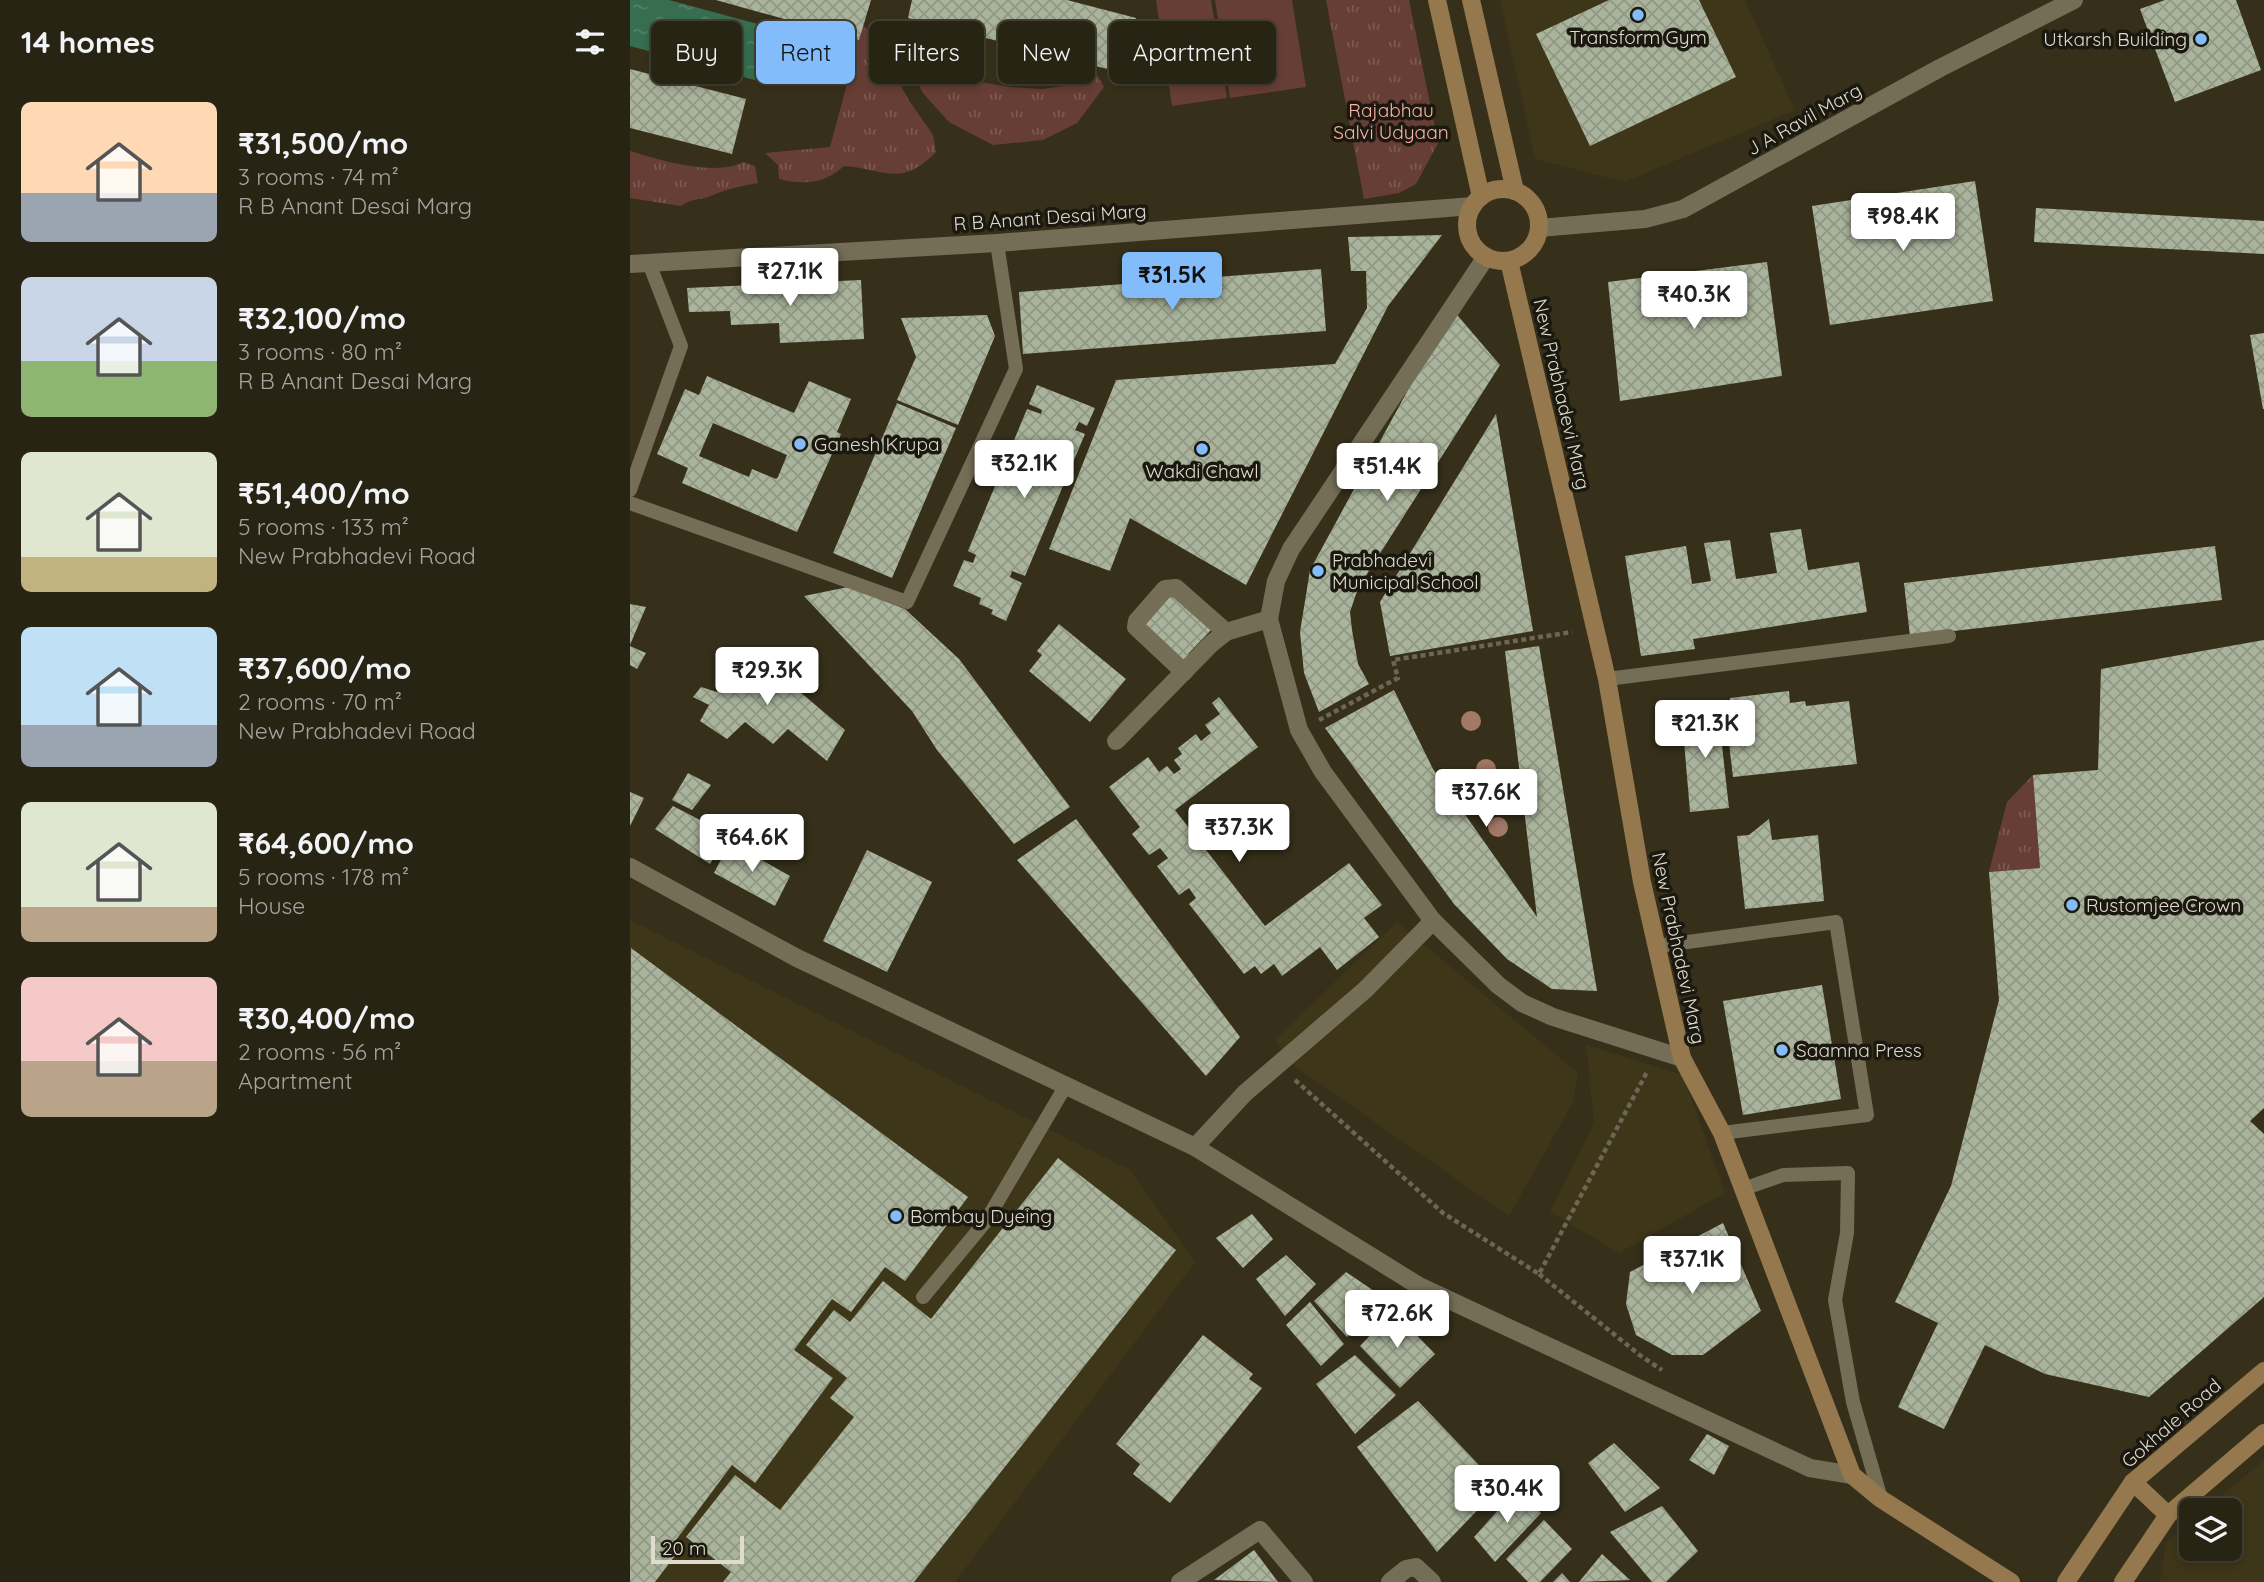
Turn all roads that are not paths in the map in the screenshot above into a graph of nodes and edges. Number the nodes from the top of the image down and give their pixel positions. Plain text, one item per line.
1 (1437, 0) edge
2 (1471, 0) edge
3 (2074, 0) edge
4 (1515, 191) junction
5 (1477, 202) junction
6 (1539, 228) junction
7 (997, 243) junction
8 (1486, 257) junction
9 (1510, 261) junction
10 (649, 263) junction
11 (630, 264) edge
12 (630, 490) edge
13 (630, 503) edge
14 (1269, 618) junction
15 (1226, 632) junction
16 (1949, 636) dead end
17 (1184, 672) junction
18 (1606, 680) junction
19 (1116, 741) dead end
20 (630, 867) edge
21 (1433, 921) junction
22 (1658, 946) junction
23 (1682, 1058) junction
24 (1065, 1087) junction
25 (1722, 1133) junction
26 (1195, 1147) junction
27 (1743, 1189) junction
28 (923, 1297) dead end
29 (2264, 1371) edge
30 (2264, 1433) edge
31 (1852, 1475) junction
32 (2133, 1482) junction
33 (1881, 1499) junction
34 (2168, 1515) junction
35 (1180, 1582) edge
36 (1304, 1582) edge
37 (1390, 1582) edge
38 (1432, 1582) edge
39 (2011, 1582) edge
40 (2066, 1582) edge
41 (2123, 1582) edge

1 - 5 main road
2 - 4 main road
3 - 6 street, J A Ravil Marg
4 - 5 main road
4 - 6 main road
5 - 7 street, R B Anant Desai Marg
5 - 8 main road
6 - 9 main road
7 - 10 street, R B Anant Desai Marg
7 - 13 lane
8 - 9 main road
8 - 14 street
9 - 18 main road, New Prabhadevi Marg
10 - 11 street, R B Anant Desai Marg
10 - 12 lane
14 - 15 street
14 - 21 street
15 - 17 street
15 - 17 street
16 - 18 lane
17 - 19 street
18 - 22 main road, New Prabhadevi Marg
20 - 24 street
21 - 23 street
21 - 26 street
22 - 23 main road, New Prabhadevi Marg
22 - 25 lane
23 - 25 main road, New Prabhadevi Marg
24 - 26 street
24 - 28 lane
25 - 27 main road, New Prabhadevi Marg
26 - 31 street
27 - 31 main road, New Prabhadevi Marg
27 - 33 lane
29 - 32 main road, Gokhale Road
30 - 34 main road
31 - 33 main road, New Prabhadevi Marg
32 - 34 main road
32 - 40 main road, Gokhale Road
33 - 39 main road, New Prabhadevi Marg
34 - 41 main road
35 - 36 street
37 - 38 street

